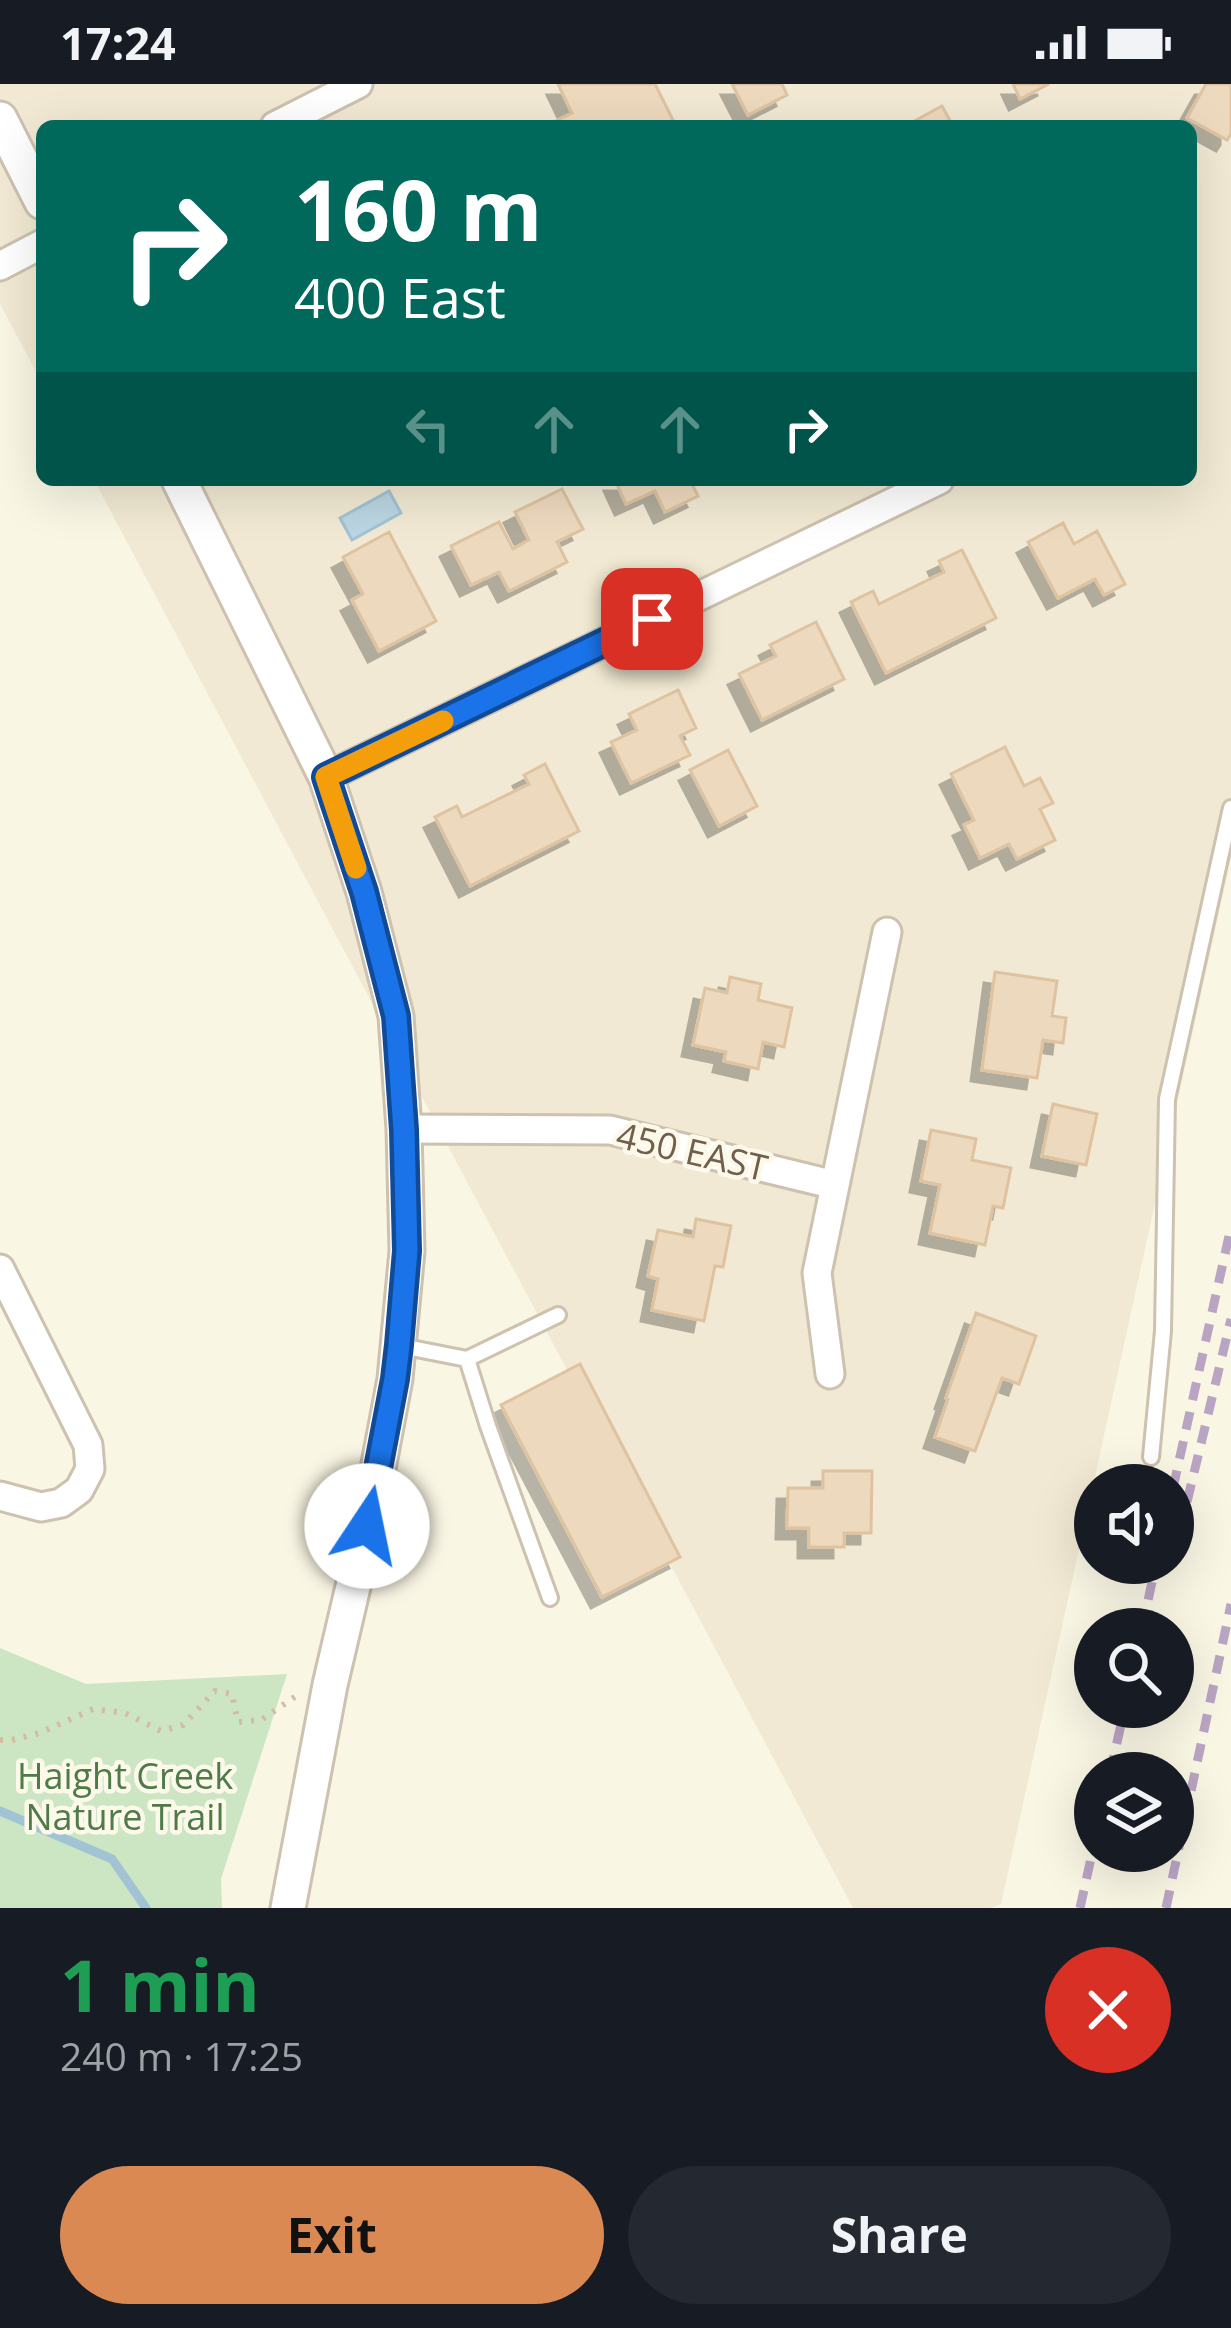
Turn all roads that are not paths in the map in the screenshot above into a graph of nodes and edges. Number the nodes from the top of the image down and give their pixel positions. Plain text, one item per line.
1 (358, 84) edge
2 (0, 119) edge
3 (287, 120) edge
4 (36, 190) edge
5 (36, 247) edge
6 (0, 266) edge
7 (182, 486) edge
8 (927, 486) edge
9 (326, 777) junction
10 (1231, 808) edge
11 (887, 932) dead end
12 (404, 1130) junction
13 (835, 1185) junction
14 (0, 1269) edge
15 (558, 1315) dead end
16 (399, 1345) junction
17 (467, 1359) junction
18 (830, 1374) dead end
19 (1151, 1457) dead end
20 (0, 1496) edge
21 (550, 1598) dead end
22 (288, 1908) edge

1 - 3 street
2 - 4 street
5 - 6 street
7 - 9 street
8 - 9 street
9 - 12 street
10 - 19 lane
11 - 13 street
12 - 13 street, 450 EAST
12 - 16 street
13 - 18 street
14 - 20 street
15 - 17 lane
16 - 17 lane
16 - 22 street
17 - 21 lane

